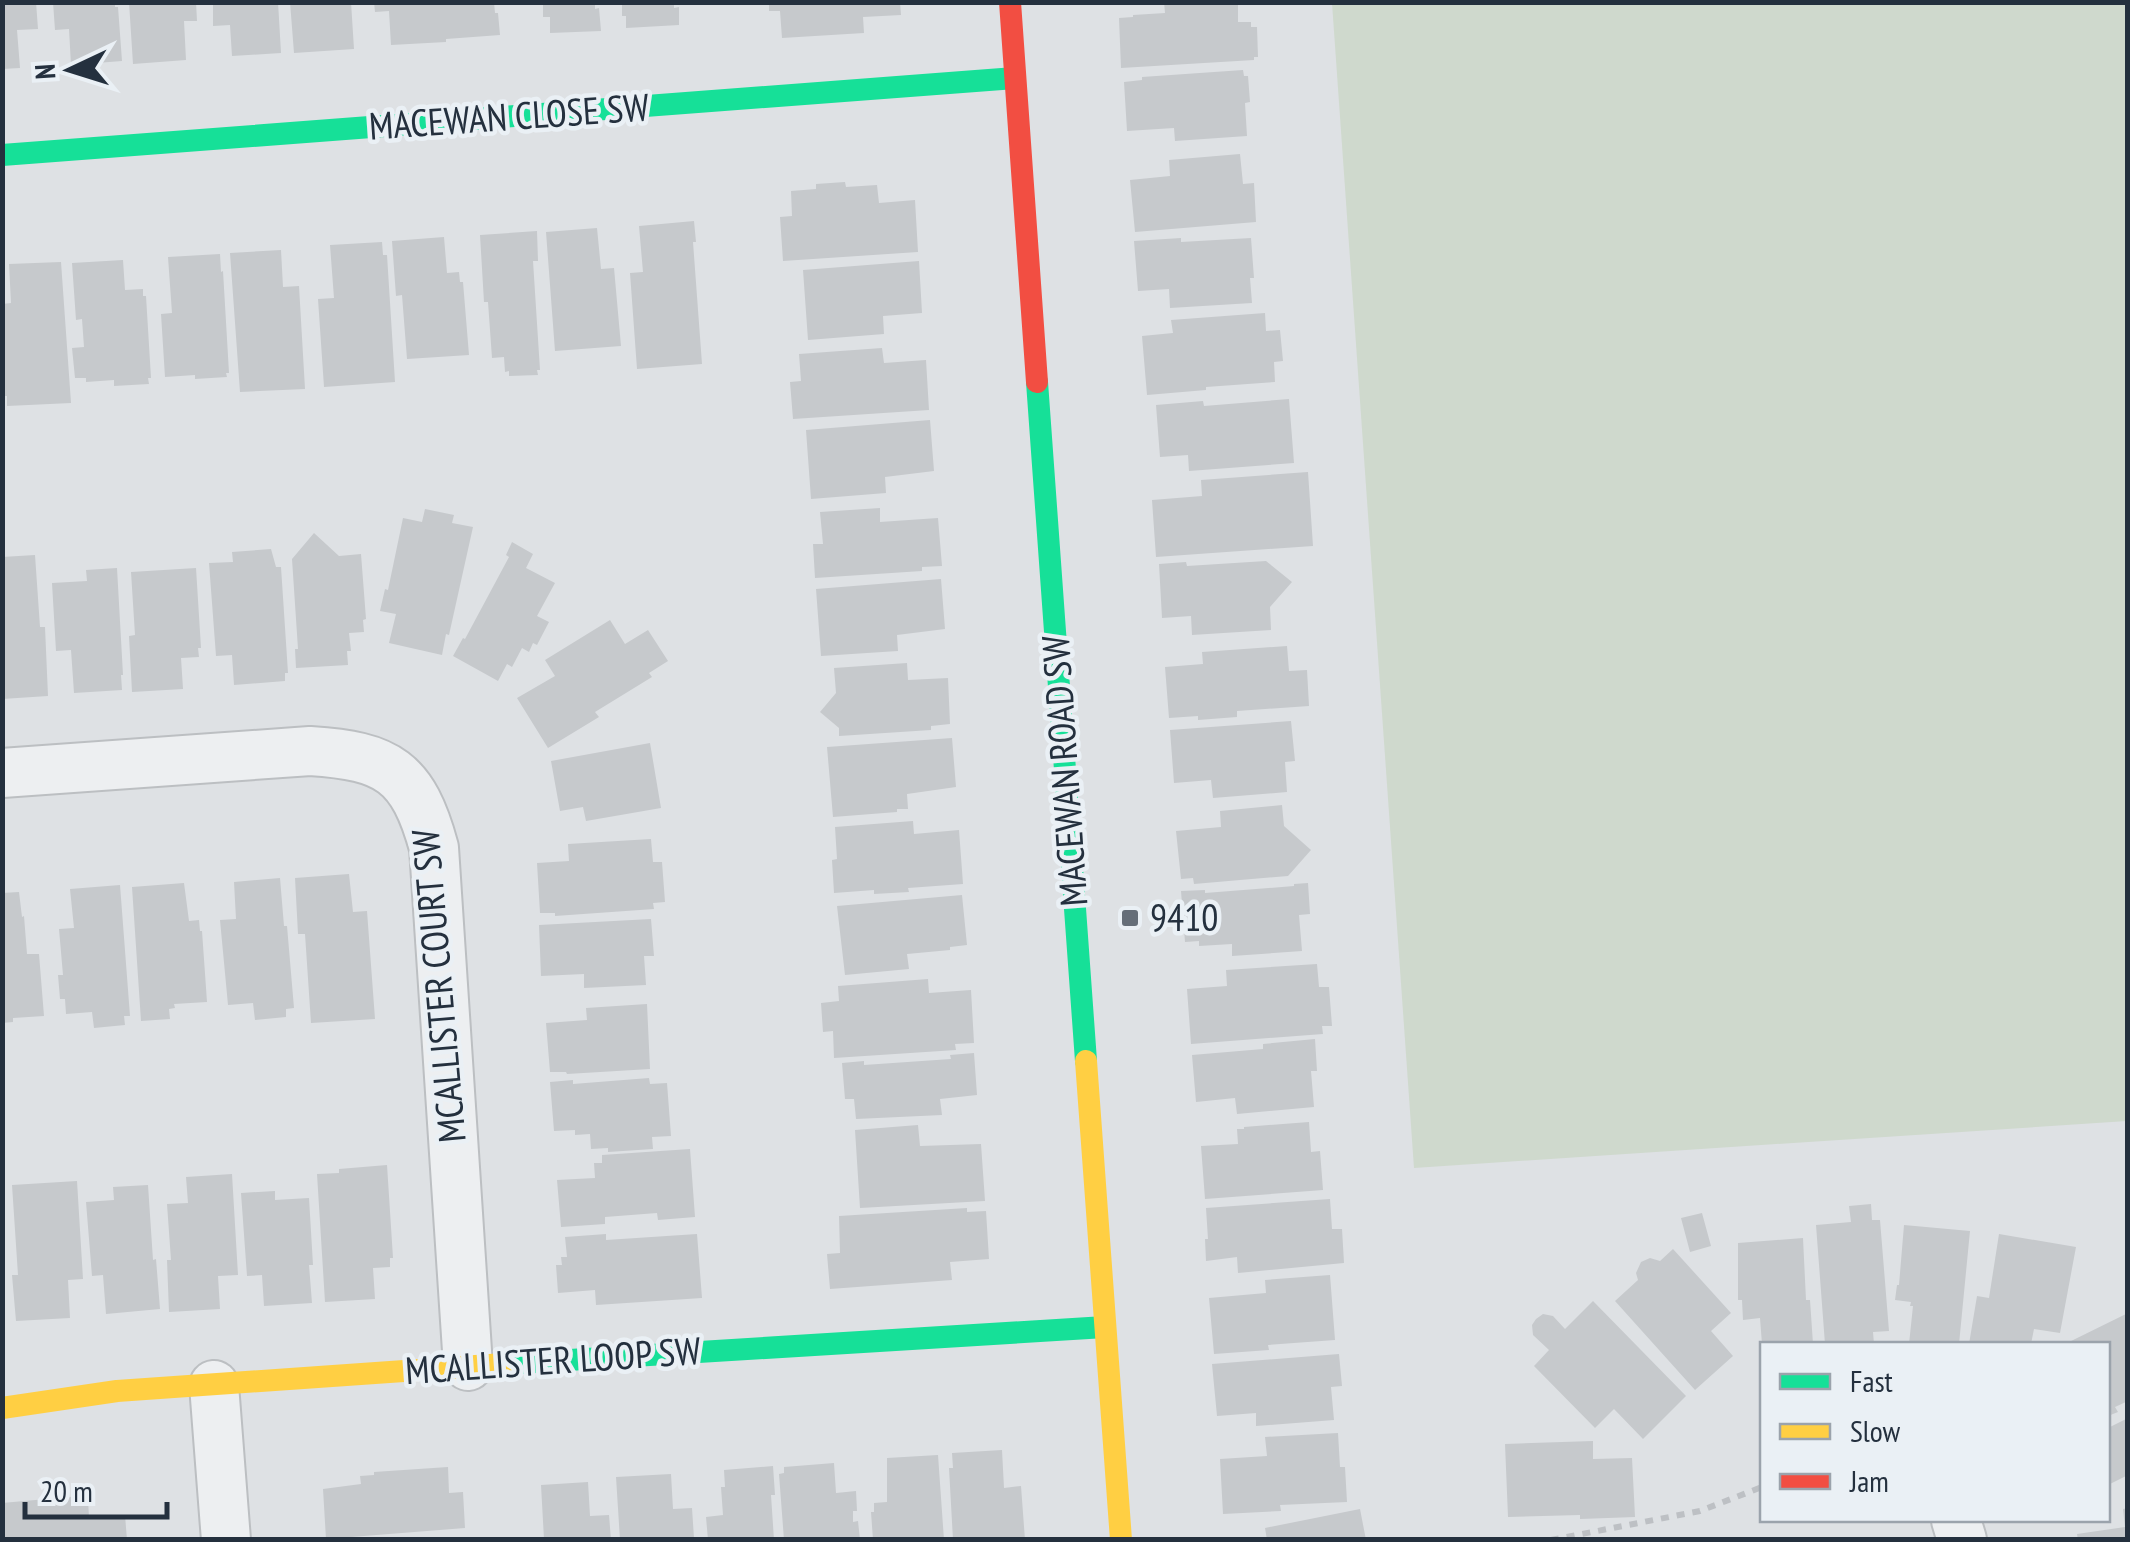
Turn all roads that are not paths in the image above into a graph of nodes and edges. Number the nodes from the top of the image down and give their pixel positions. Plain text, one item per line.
1 (1010, 2) edge
2 (1015, 78) junction
3 (2, 155) edge
4 (2, 773) edge
5 (1104, 1326) junction
6 (468, 1366) junction
7 (214, 1385) junction
8 (2, 1408) edge
9 (226, 1540) edge
10 (1120, 1540) edge

1 - 2 street, MACEWAN ROAD SW
2 - 3 street, MACEWAN CLOSE SW
2 - 5 street, MACEWAN ROAD SW
4 - 6 street, MCALLISTER COURT SW
5 - 6 street, MCALLISTER LOOP SW
5 - 10 street, MACEWAN ROAD SW
6 - 7 street, MCALLISTER LOOP SW
7 - 8 street, MCALLISTER LOOP SW
7 - 9 street

